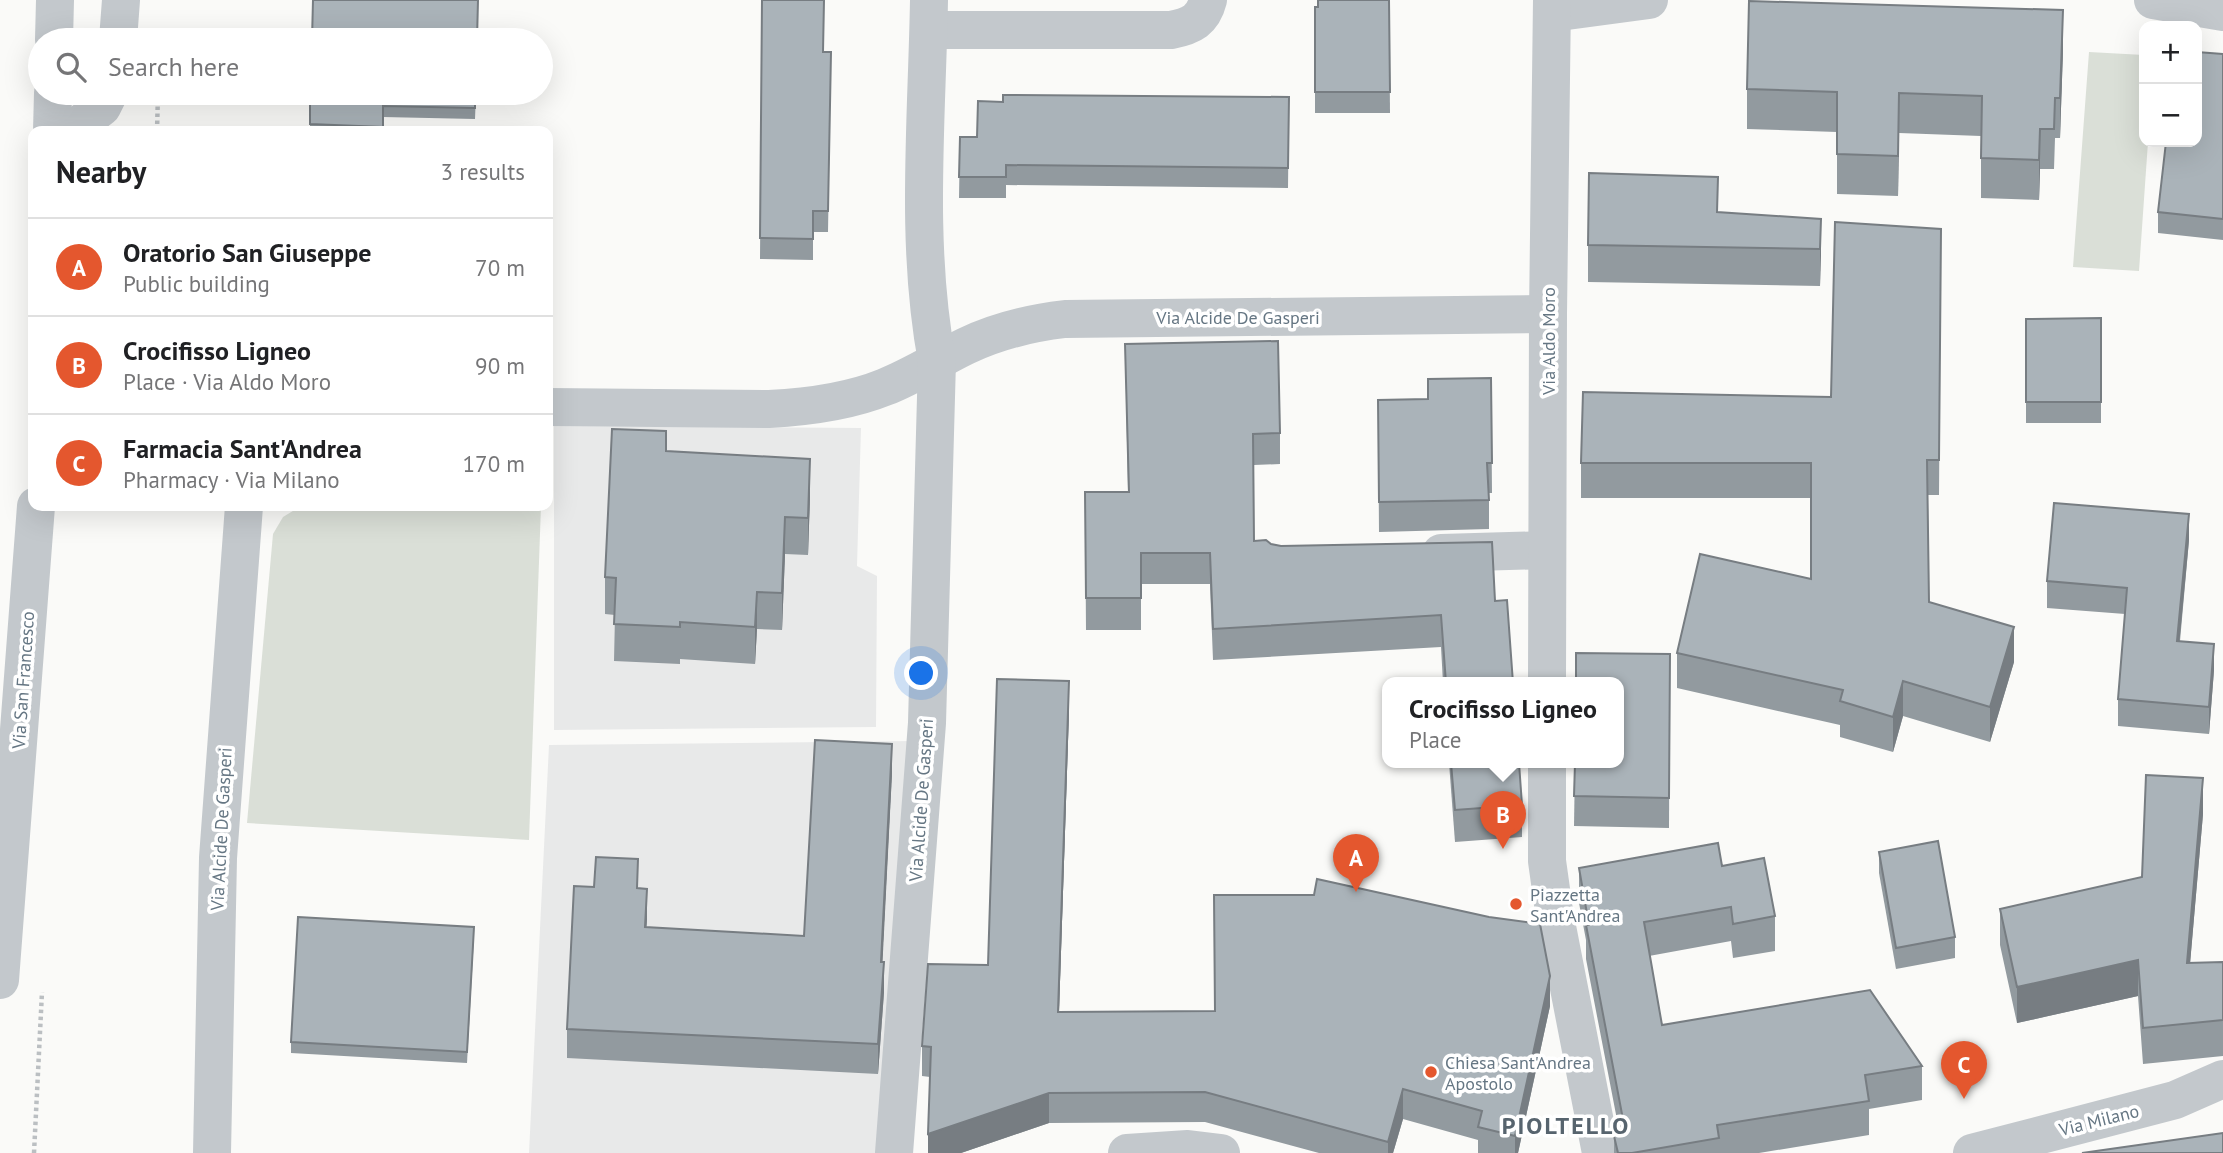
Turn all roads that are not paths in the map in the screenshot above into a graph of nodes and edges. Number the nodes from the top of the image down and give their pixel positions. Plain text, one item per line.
1 (55, 0) edge
2 (121, 0) edge
3 (1209, 0) edge
4 (1649, 0) edge
5 (2153, 0) edge
6 (1552, 6) edge
7 (2223, 12) edge
8 (929, 15) edge
9 (54, 28) edge
10 (119, 28) edge
11 (53, 105) edge
12 (103, 105) edge
13 (52, 126) edge
14 (77, 126) edge
15 (1548, 314) junction
16 (937, 361) junction
17 (553, 407) edge
18 (36, 511) edge
19 (244, 511) edge
20 (1547, 550) junction
21 (1401, 554) edge
22 (1547, 677) edge
23 (1547, 768) edge
24 (0, 980) edge
25 (2223, 1079) edge
26 (212, 1153) edge
27 (894, 1153) edge
28 (1126, 1153) edge
29 (1222, 1153) edge
30 (1601, 1153) edge
31 (1972, 1153) edge

1 - 9 street
2 - 10 street
3 - 8 street
4 - 6 street
5 - 7 street
6 - 15 street, Via Aldo Moro
8 - 16 street
11 - 13 street
12 - 14 street
15 - 16 street, Via Alcide De Gasperi
15 - 20 street, Via Aldo Moro
16 - 17 street, Via Alcide De Gasperi
16 - 27 street, Via Alcide De Gasperi
18 - 24 street, Via San Francesco
19 - 26 street, Via Alcide De Gasperi
20 - 21 street
20 - 22 street, Via Aldo Moro
23 - 30 street
25 - 31 street, Via Milano
28 - 29 street

